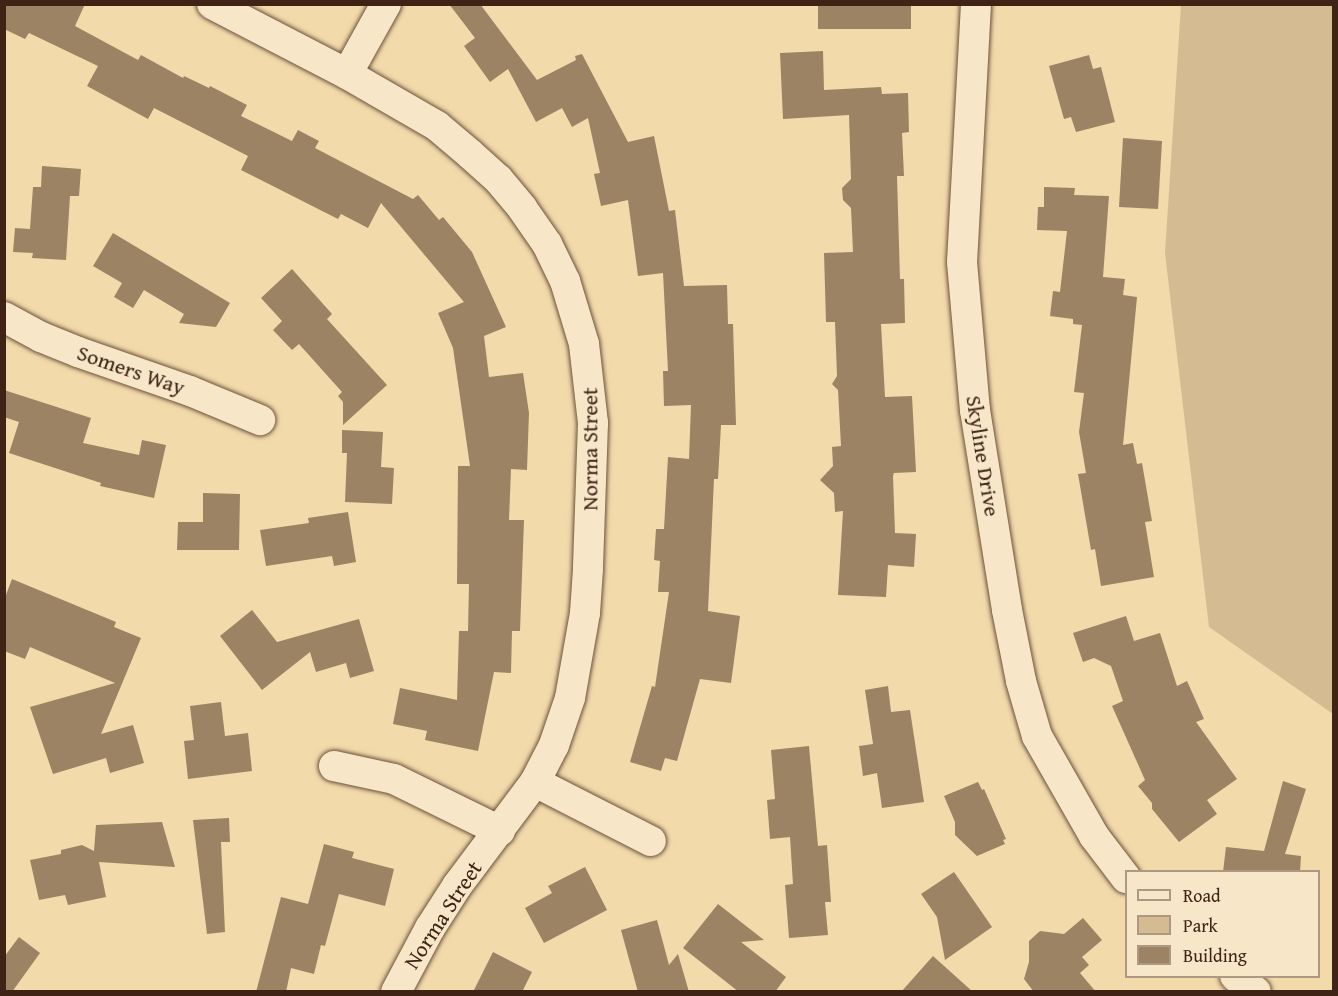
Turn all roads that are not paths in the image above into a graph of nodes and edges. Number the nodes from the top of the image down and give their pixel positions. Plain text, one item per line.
1 (212, 4) edge
2 (386, 4) edge
3 (976, 4) edge
4 (347, 74) junction
5 (4, 316) edge
6 (260, 420) dead end
7 (334, 766) dead end
8 (535, 782) junction
9 (500, 831) junction
10 (651, 841) dead end
11 (1125, 877) edge
12 (1237, 978) edge
13 (396, 992) edge
14 (1256, 992) edge

1 - 4 street, Norma Street
2 - 4 street
3 - 11 street, Skyline Drive
4 - 8 street, Norma Street
5 - 6 street, Somers Way
7 - 9 street
8 - 9 street, Norma Street
8 - 10 street
9 - 13 street, Norma Street
12 - 14 street

